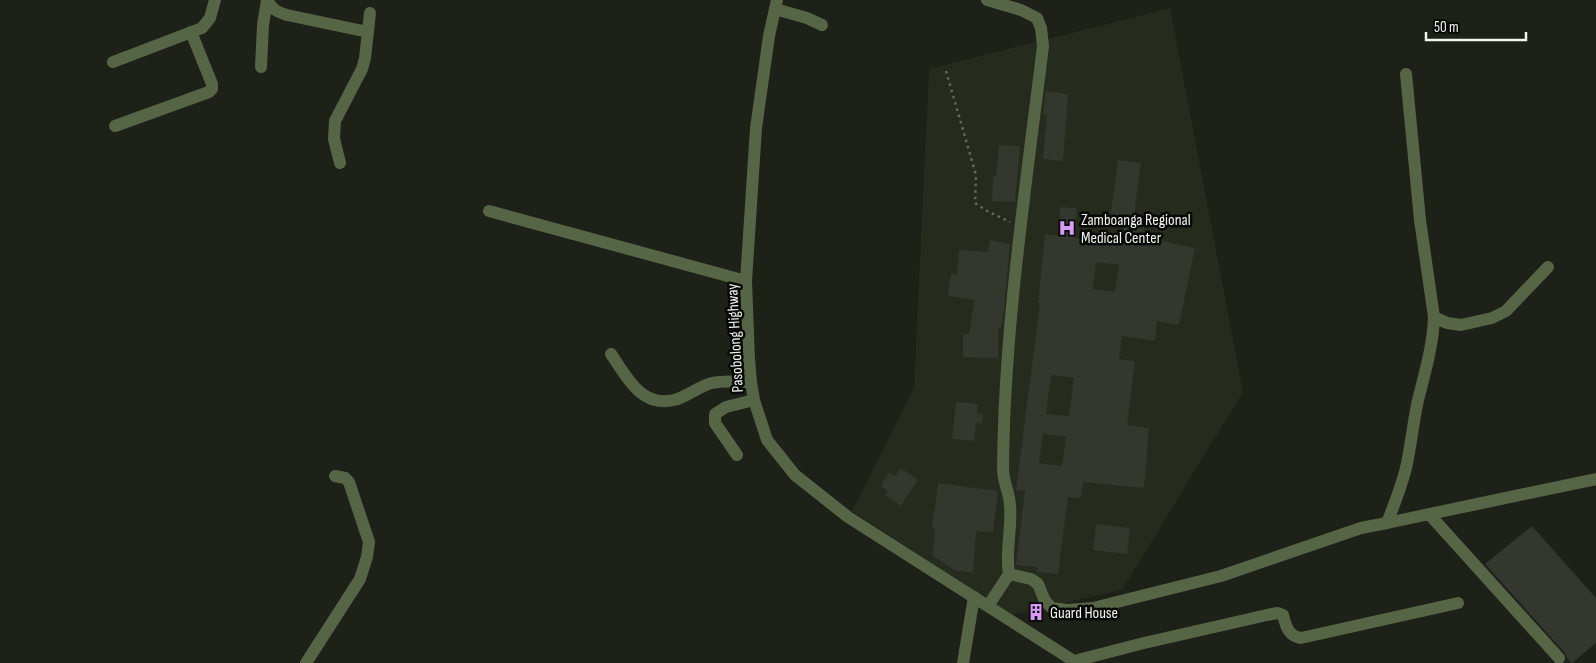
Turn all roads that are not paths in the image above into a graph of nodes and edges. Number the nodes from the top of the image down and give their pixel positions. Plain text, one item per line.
1 (215, 0) edge
2 (267, 0) edge
3 (986, 0) edge
4 (776, 5) edge
5 (370, 13) dead end
6 (822, 25) dead end
7 (191, 32) junction
8 (368, 32) junction
9 (113, 62) dead end
10 (260, 67) dead end
11 (1406, 74) dead end
12 (115, 126) dead end
13 (340, 164) dead end
14 (488, 211) dead end
15 (1548, 267) dead end
16 (746, 281) junction
17 (1434, 317) junction
18 (611, 354) dead end
19 (751, 382) junction
20 (754, 400) junction
21 (737, 455) dead end
22 (335, 476) dead end
23 (1596, 479) edge
24 (1428, 514) junction
25 (1387, 523) junction
26 (1009, 574) junction
27 (974, 597) junction
28 (1458, 603) dead end
29 (988, 606) junction
30 (1559, 658) dead end
31 (1075, 662) edge
32 (306, 663) edge
33 (963, 663) edge

1 - 7 street
2 - 8 street
2 - 10 street
3 - 26 street
4 - 6 street
4 - 16 street, Pasobolong Highway
5 - 8 street
7 - 9 street
7 - 12 street
8 - 13 street
11 - 17 street
14 - 16 street
15 - 17 street
16 - 19 street, Pasobolong Highway
17 - 25 street
18 - 19 street
19 - 20 street, Pasobolong Highway
20 - 21 street
20 - 27 street, Pasobolong Highway
22 - 32 street
23 - 24 street
24 - 25 street
24 - 30 street
25 - 26 street
26 - 29 street
27 - 29 street, Pasobolong Highway
27 - 33 street
28 - 31 street
29 - 31 street, Pasobolong Highway

